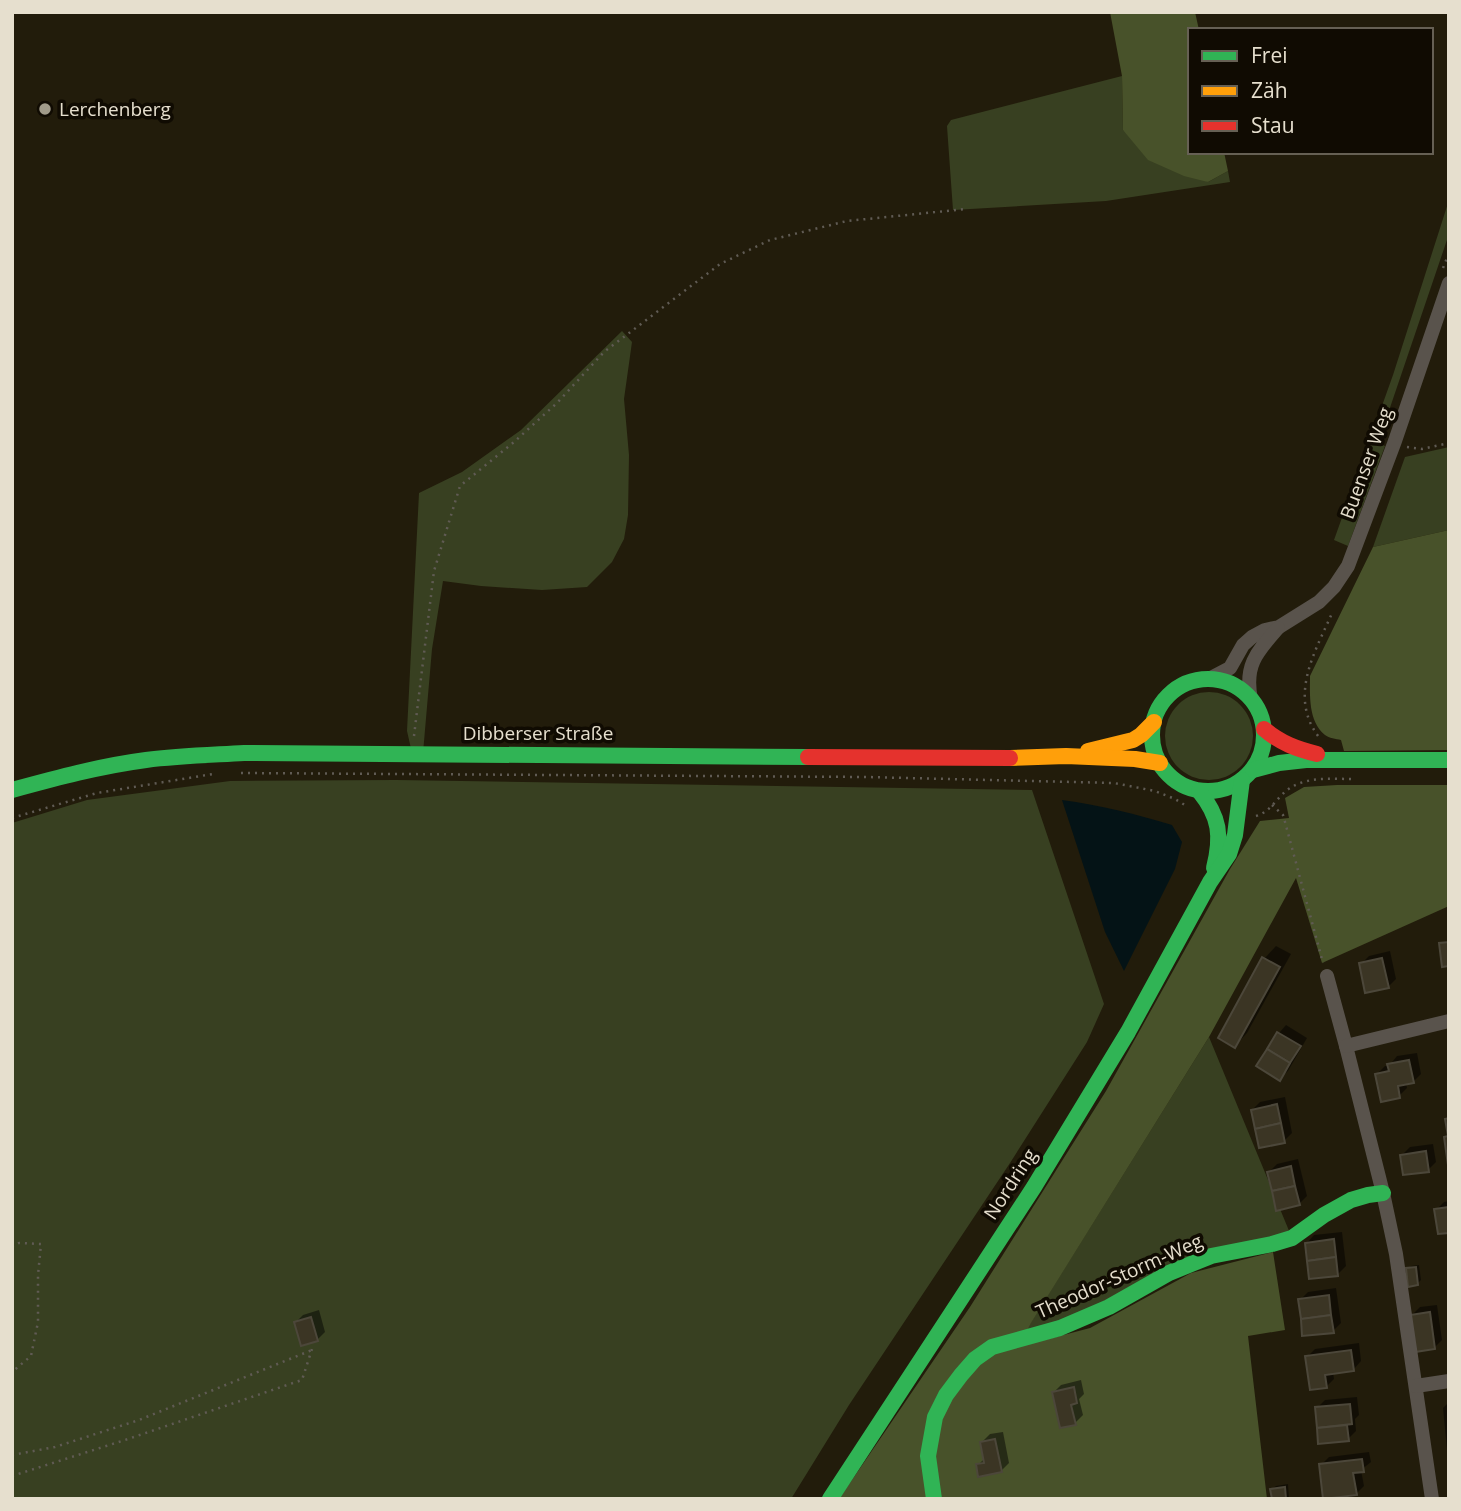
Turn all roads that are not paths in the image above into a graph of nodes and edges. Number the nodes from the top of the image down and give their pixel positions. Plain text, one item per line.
1 (1449, 283) edge
2 (1279, 627) junction
3 (1209, 679) junction
4 (1251, 699) junction
5 (1154, 722) junction
6 (1264, 729) junction
7 (1066, 756) junction
8 (1338, 760) junction
9 (1449, 760) edge
10 (1160, 764) junction
11 (1248, 775) junction
12 (12, 790) edge
13 (1199, 791) junction
14 (1210, 882) junction
15 (1327, 976) road end
16 (1449, 1021) edge
17 (1346, 1046) junction
18 (1383, 1193) junction
19 (1449, 1381) edge
20 (1416, 1386) junction
21 (830, 1499) edge
22 (934, 1499) edge
23 (1432, 1499) edge

1 - 2 street, Buenser Weg
2 - 3 street, Buenser Weg
2 - 4 street, Buenser Weg
3 - 4 main road
3 - 5 main road
4 - 6 main road
5 - 7 main road, Dibberser Straße
5 - 10 main road
6 - 8 main road
6 - 11 main road
7 - 10 main road, Dibberser Straße
7 - 12 main road, Dibberser Straße
8 - 9 main road
8 - 11 main road
10 - 13 main road
11 - 13 main road
11 - 14 main road, Nordring
13 - 14 main road, Nordring
14 - 21 main road, Nordring
15 - 17 street
16 - 17 street
17 - 18 street
18 - 20 street
18 - 22 main road, Theodor-Storm-Weg
19 - 20 street
20 - 23 street

